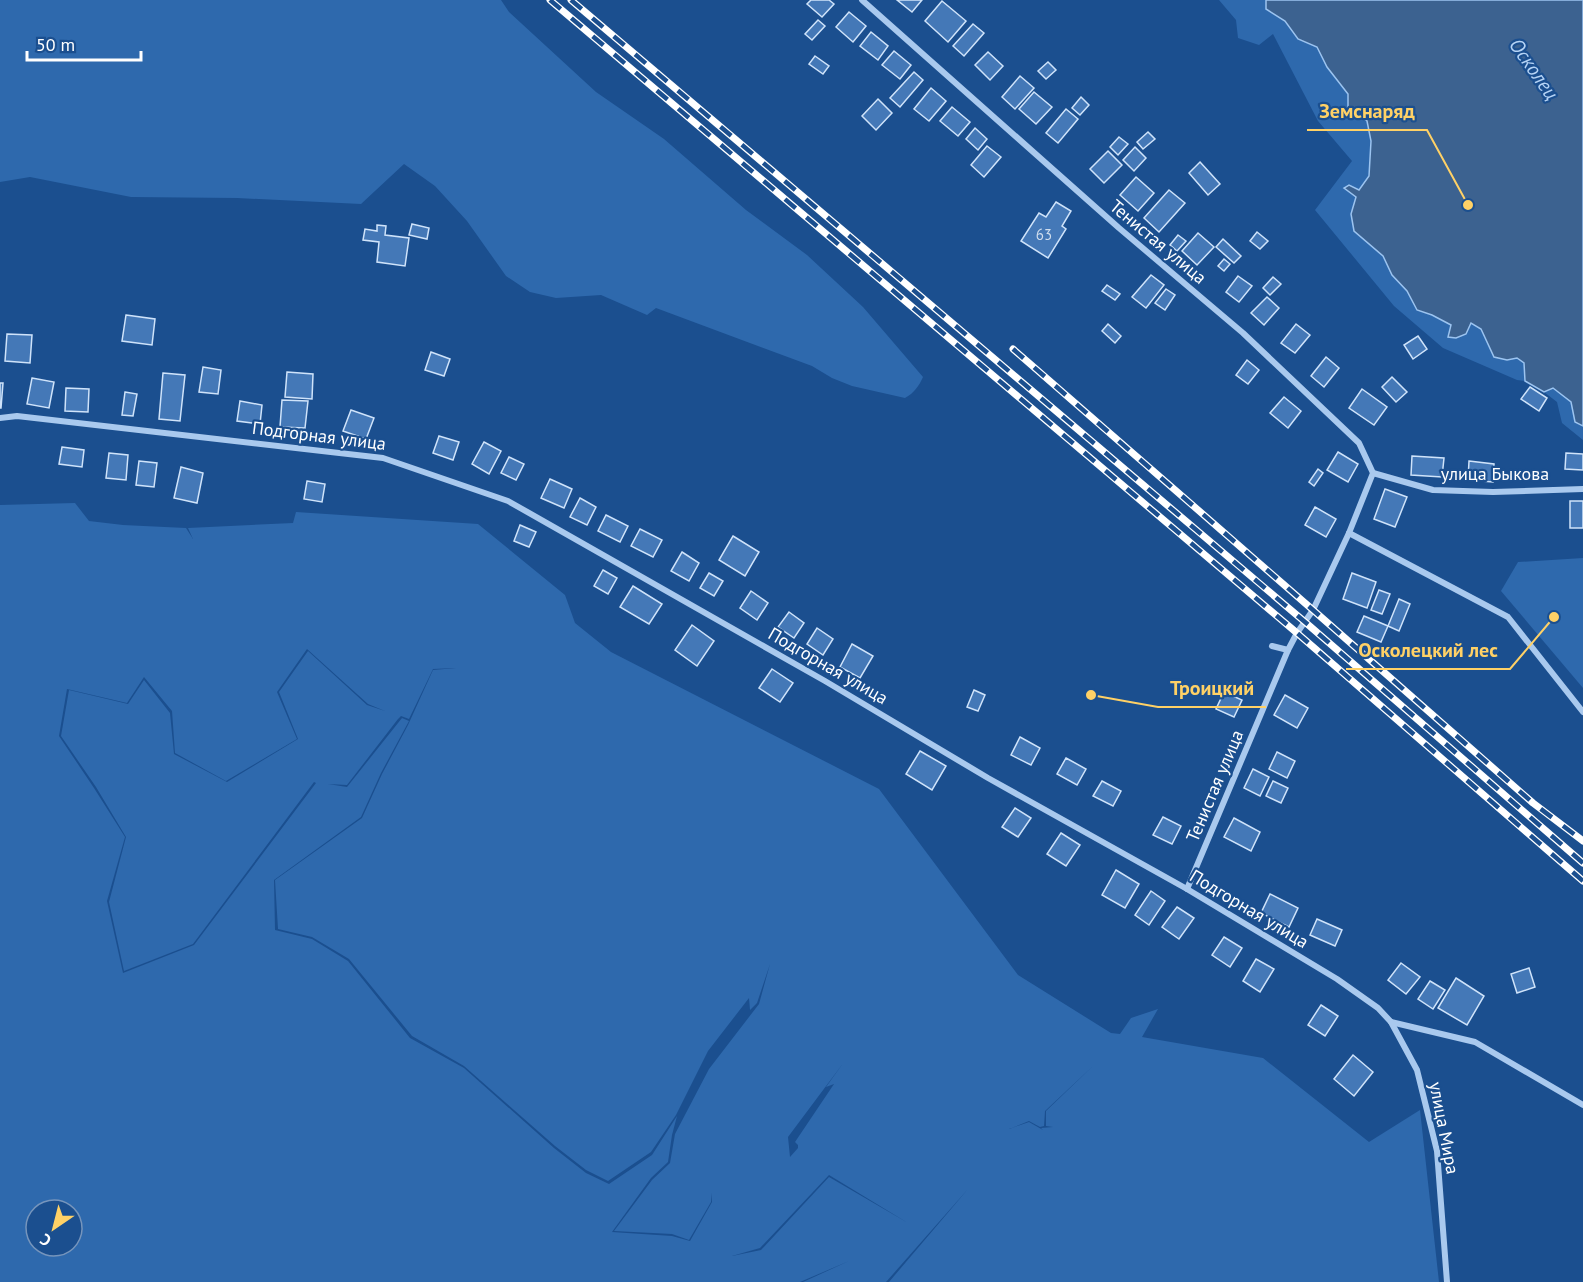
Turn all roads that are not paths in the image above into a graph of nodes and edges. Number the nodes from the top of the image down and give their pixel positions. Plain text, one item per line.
1 (862, 0) edge
2 (0, 418) edge
3 (1373, 473) junction
4 (1583, 489) edge
5 (1349, 533) junction
6 (1272, 646) dead end
7 (1288, 651) junction
8 (1583, 712) edge
9 (1187, 889) junction
10 (1391, 1022) junction
11 (1583, 1105) edge
12 (1447, 1282) edge

1 - 3 street, Тенистая улица
2 - 9 street, Подгорная улица
3 - 4 street, улица Быкова
3 - 5 street, Тенистая улица
5 - 7 street, Тенистая улица
5 - 8 street
6 - 7 street
7 - 9 street, Тенистая улица
9 - 10 street, Подгорная улица
10 - 11 street
10 - 12 street, улица Мира

